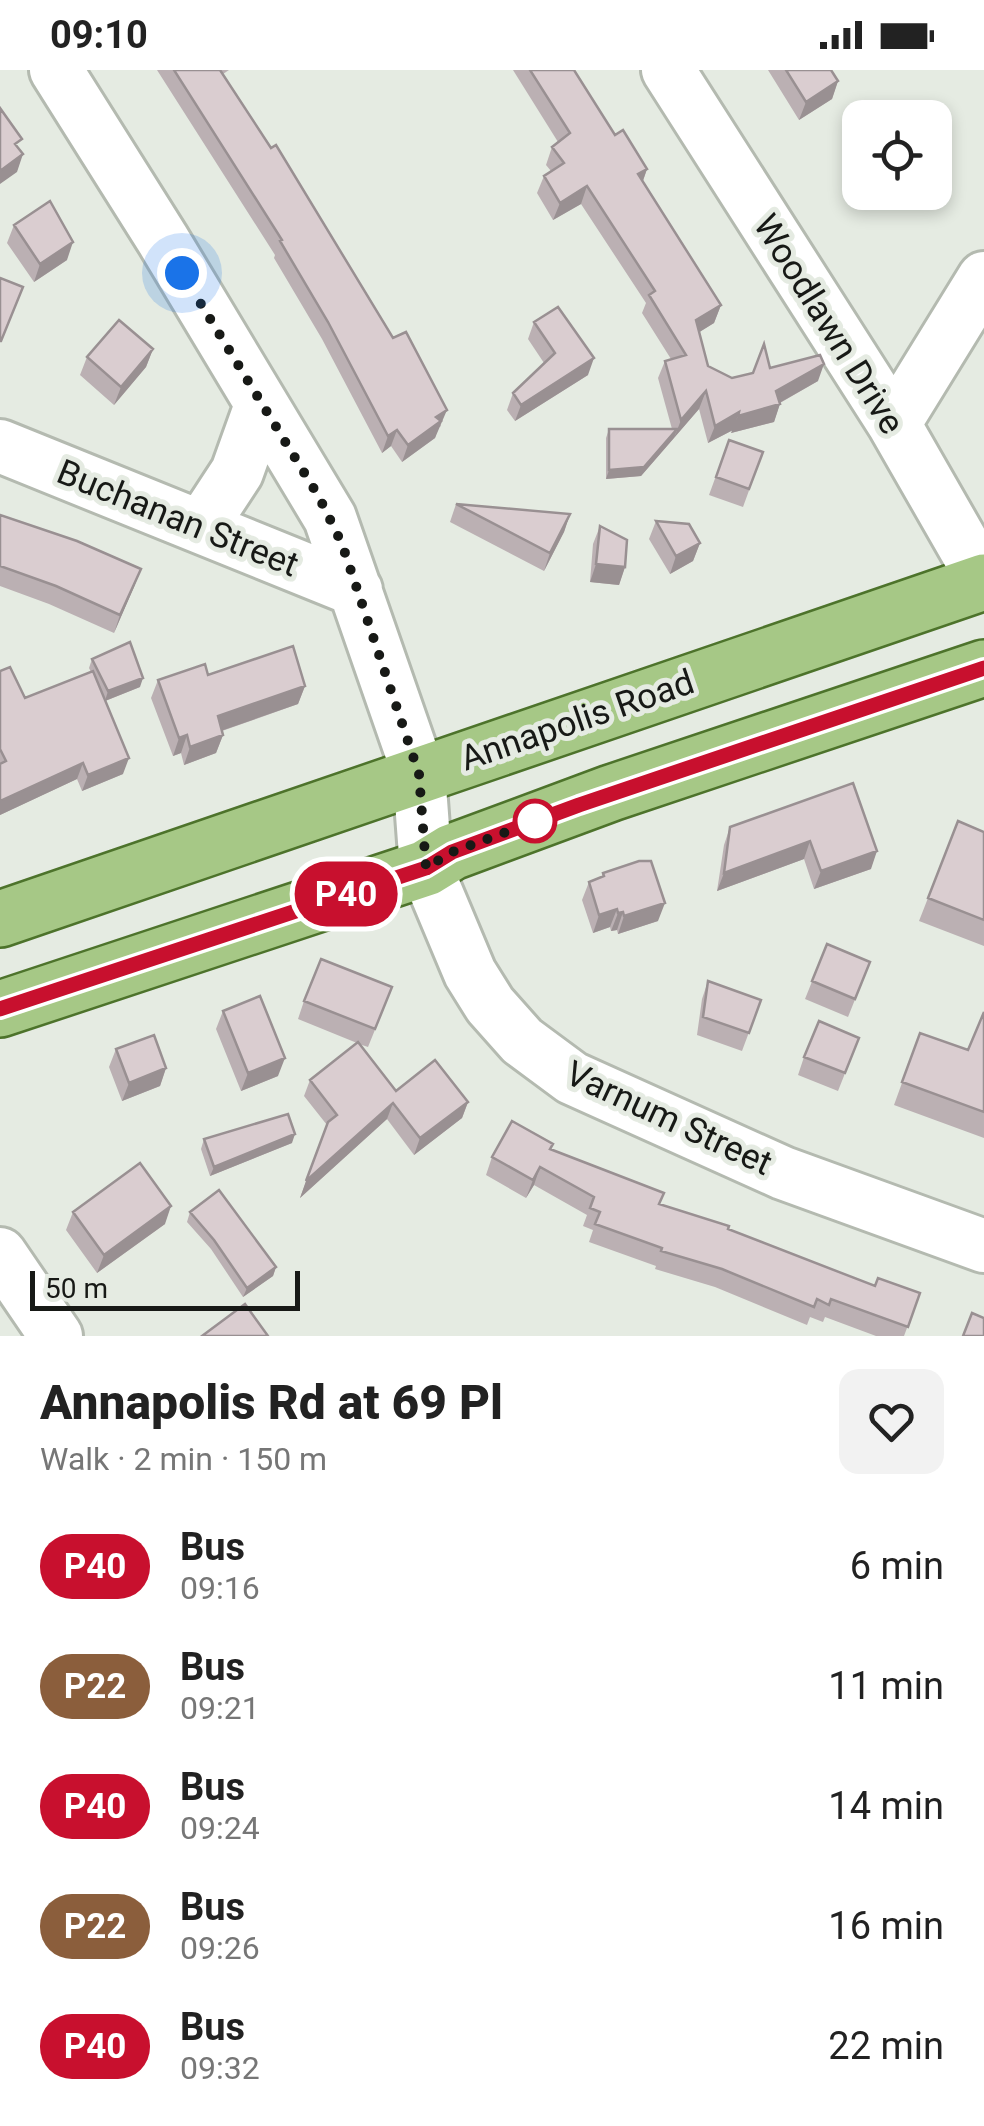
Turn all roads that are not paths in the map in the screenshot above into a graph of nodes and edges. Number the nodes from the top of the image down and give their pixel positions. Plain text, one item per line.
1 (56, 70) edge
2 (668, 70) edge
3 (984, 278) edge
4 (261, 405) junction
5 (894, 424) junction
6 (0, 446) edge
7 (201, 527) junction
8 (984, 582) edge
9 (356, 590) junction
10 (984, 668) edge
11 (419, 774) junction
12 (426, 868) junction
13 (0, 919) edge
14 (0, 1008) edge
15 (984, 1246) edge
16 (0, 1254) edge
17 (56, 1336) edge

1 - 4 street, Varnum Street
2 - 5 street, Woodlawn Drive
3 - 5 street
4 - 7 street
4 - 9 street, Varnum Street
5 - 8 street, Woodlawn Drive
6 - 7 street, Buchanan Street
7 - 9 street, Buchanan Street
8 - 11 main road, Annapolis Road
9 - 11 street, Varnum Street
10 - 12 main road
11 - 12 street, Varnum Street
11 - 13 main road, Annapolis Road
12 - 14 main road
12 - 15 street, Varnum Street
16 - 17 street

